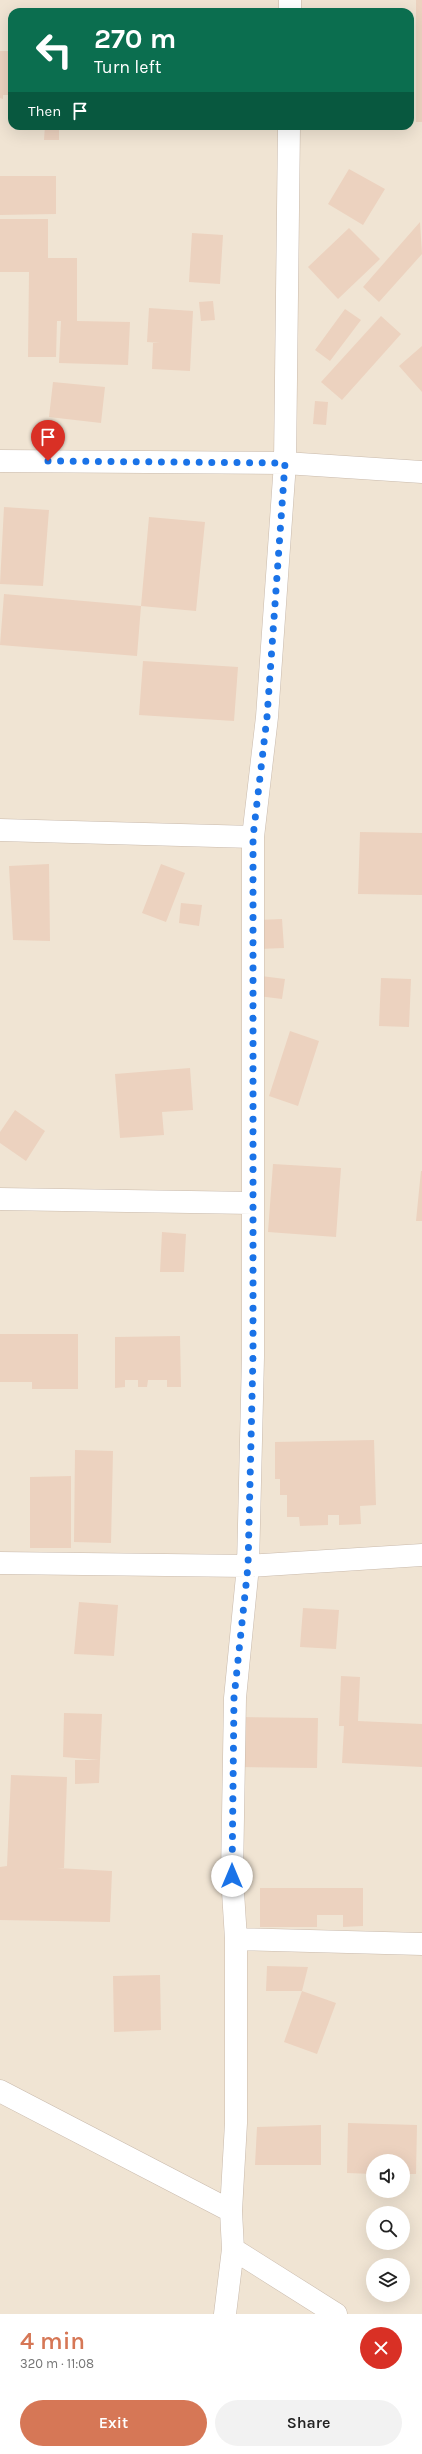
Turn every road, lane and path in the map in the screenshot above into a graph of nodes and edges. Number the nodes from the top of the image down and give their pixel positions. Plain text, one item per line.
1 (289, 130) edge
2 (0, 461) edge
3 (285, 463) junction
4 (422, 472) edge
5 (0, 830) edge
6 (253, 837) junction
7 (0, 1199) edge
8 (253, 1203) junction
9 (422, 1555) edge
10 (0, 1563) edge
11 (248, 1566) junction
12 (236, 1939) junction
13 (422, 1944) edge
14 (0, 2091) edge
15 (231, 2211) junction
16 (233, 2250) junction
17 (225, 2314) edge
18 (336, 2314) edge

1 - 3 street
2 - 3 street
3 - 4 street
3 - 6 street
5 - 6 street
6 - 8 street
7 - 8 street
8 - 11 street
9 - 11 street
10 - 11 street
11 - 12 street
12 - 13 street
12 - 15 street
14 - 15 street
15 - 16 street
16 - 17 street
16 - 18 street

